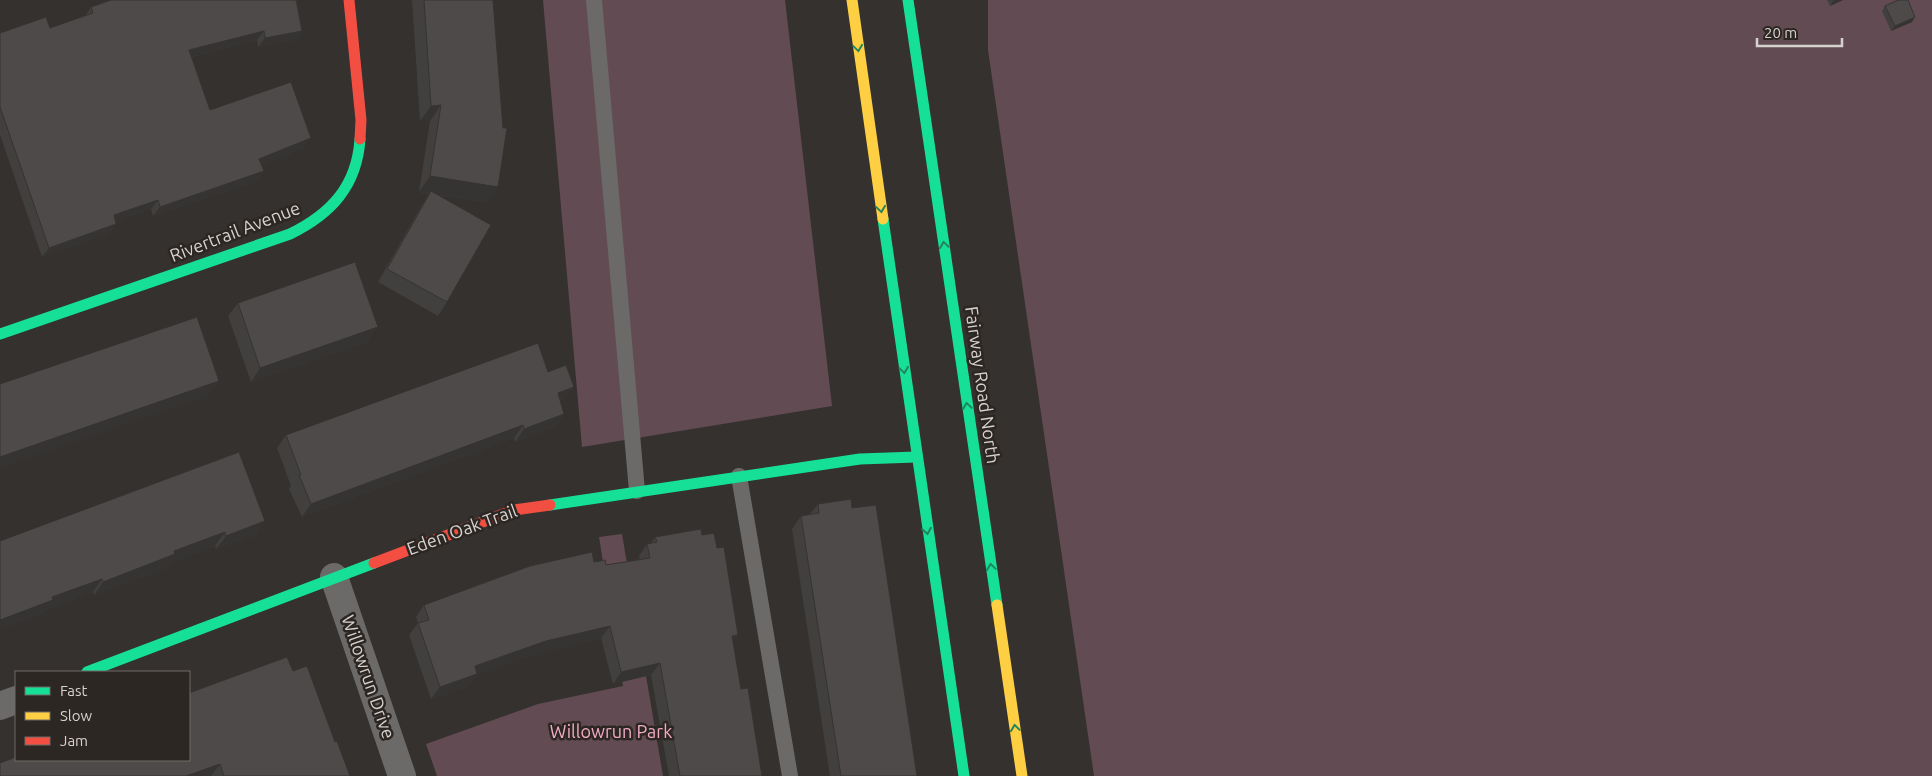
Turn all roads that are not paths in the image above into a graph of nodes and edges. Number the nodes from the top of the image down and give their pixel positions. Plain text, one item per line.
1 (348, 0) edge
2 (594, 0) edge
3 (852, 0) edge
4 (908, 0) edge
5 (2, 327) edge
6 (916, 457) junction
7 (739, 476) junction
8 (637, 491) junction
9 (334, 577) junction
10 (91, 671) edge
11 (15, 700) edge
12 (0, 706) edge
13 (402, 776) edge
14 (790, 776) edge
15 (964, 776) edge
16 (1022, 776) edge

1 - 5 main road, Rivertrail Avenue
2 - 8 lane
3 -> 6 main road
16 -> 4 main road, Fairway Road North
6 - 7 main road, Eden Oak Trail
6 -> 15 main road
7 - 8 main road, Eden Oak Trail
7 - 14 lane
8 - 9 main road, Eden Oak Trail
9 - 10 main road, Eden Oak Trail
9 - 13 street, Willowrun Drive
11 - 12 street

